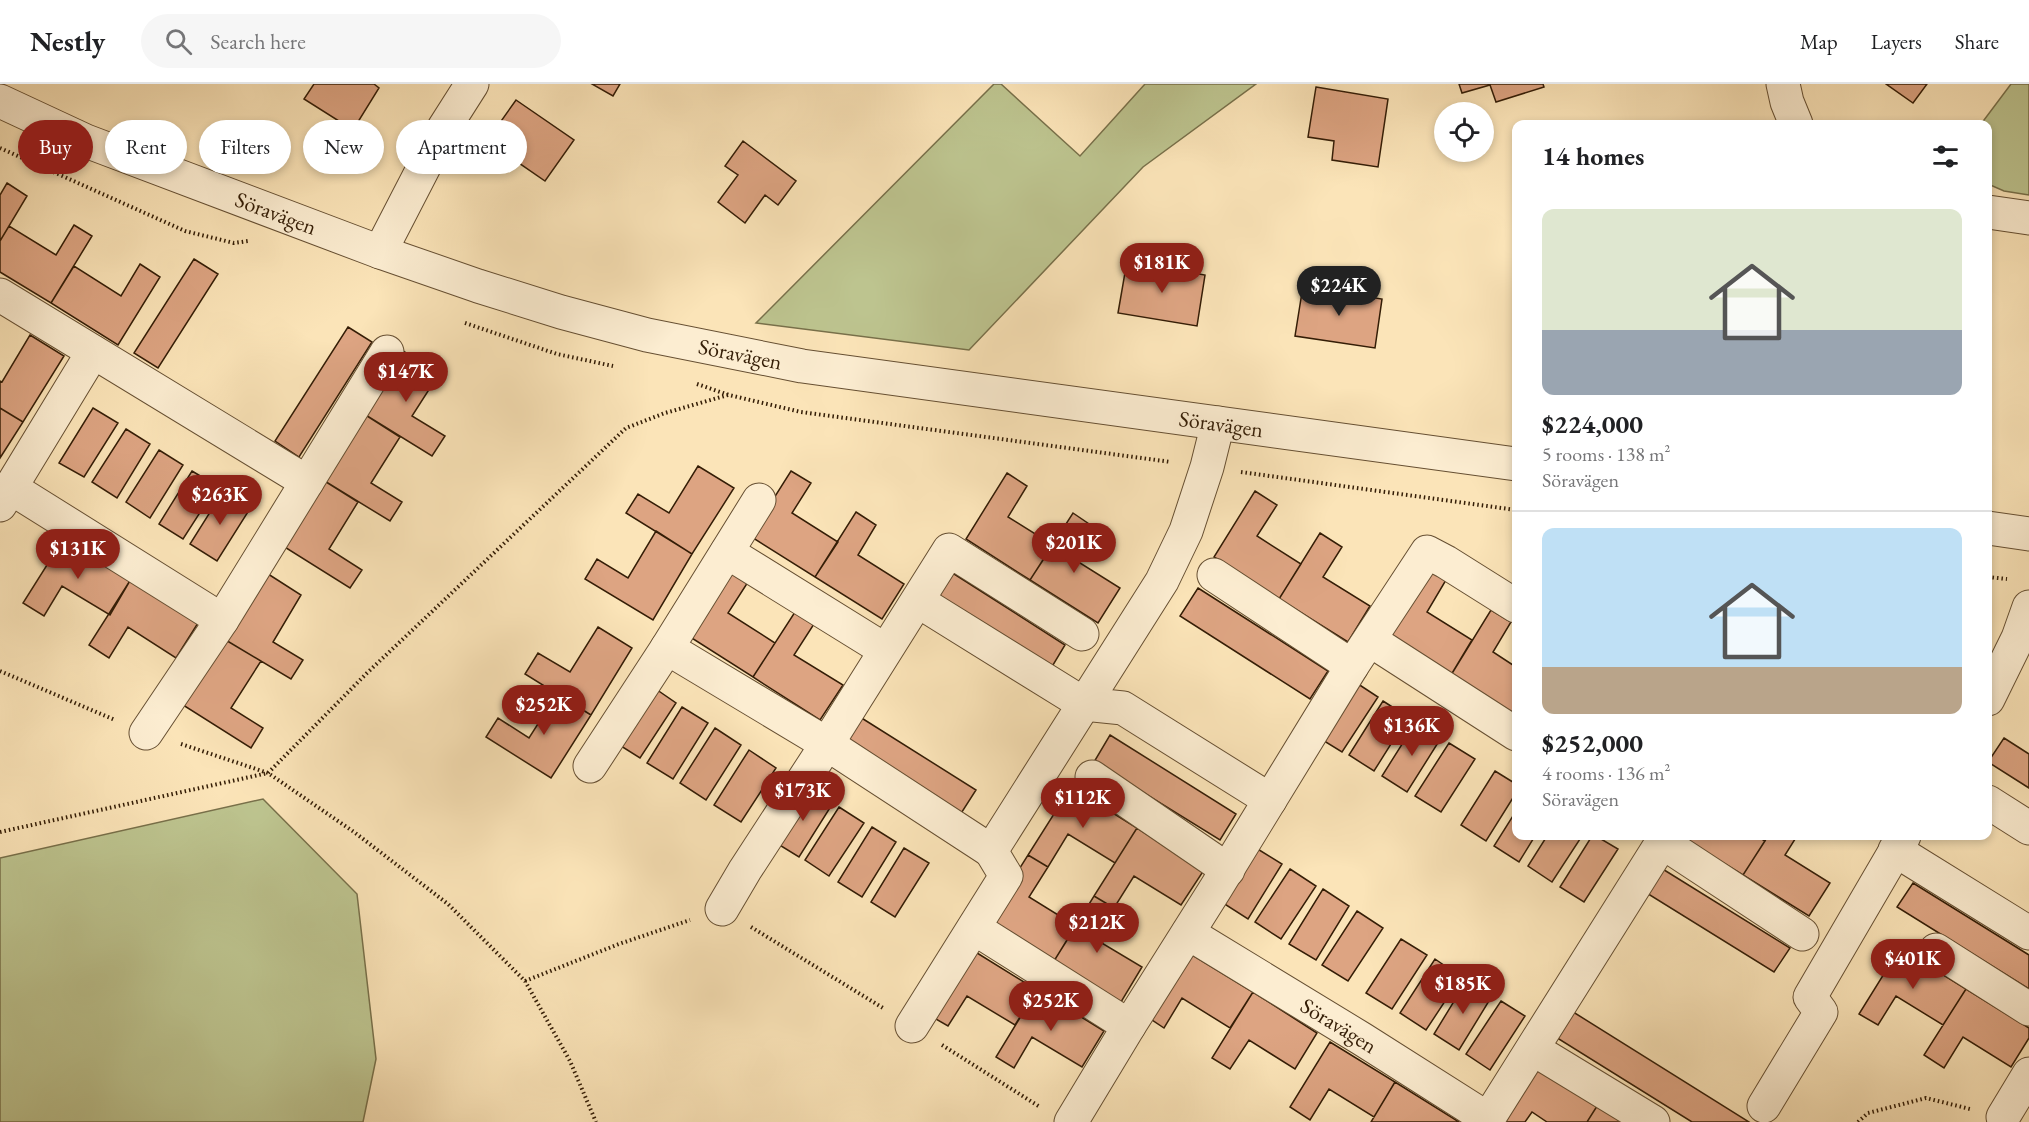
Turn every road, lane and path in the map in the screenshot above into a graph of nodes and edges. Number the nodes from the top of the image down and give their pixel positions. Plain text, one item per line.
1 (472, 84) edge
2 (1783, 84) edge
3 (0, 101) edge
4 (1794, 120) edge
5 (1992, 213) edge
6 (2029, 218) edge
7 (380, 252) junction
8 (0, 295) edge
9 (93, 351) junction
10 (387, 352) dead end
11 (729, 395) dead end
12 (1218, 423) junction
13 (1512, 463) edge
14 (307, 482) junction
15 (5, 496) edge
16 (759, 500) dead end
17 (1992, 529) edge
18 (2029, 534) edge
19 (727, 552) junction
20 (1214, 575) dead end
21 (918, 601) junction
22 (1512, 603) edge
23 (2029, 608) edge
24 (222, 620) junction
25 (1082, 634) dead end
26 (667, 648) junction
27 (885, 650) junction
28 (1361, 653) junction
29 (0, 671) edge
30 (1992, 691) edge
31 (1084, 704) junction
32 (1512, 732) edge
33 (146, 733) junction
34 (827, 744) junction
35 (590, 766) dead end
36 (268, 772) junction
37 (1092, 777) dead end
38 (1270, 800) junction
39 (1992, 805) edge
40 (2029, 828) edge
41 (0, 832) edge
42 (1663, 840) edge
43 (1665, 840) edge
44 (1900, 843) edge
45 (991, 851) junction
46 (1228, 870) junction
47 (722, 909) junction
48 (974, 928) junction
49 (1188, 933) junction
50 (2029, 933) edge
51 (1802, 934) dead end
52 (1936, 950) dead end
53 (525, 981) junction
54 (2029, 1009) edge
55 (912, 1026) junction
56 (1129, 1026) junction
57 (1533, 1049) junction
58 (2029, 1074) edge
59 (1764, 1106) dead end
60 (1058, 1116) edge
61 (2003, 1117) joint
62 (1487, 1121) edge
63 (596, 1122) edge
64 (1653, 1122) edge
65 (1858, 1122) edge

1 - 7 street
2 - 4 street
3 - 7 street, Söravägen
5 - 6 street
7 - 12 street, Söravägen
8 - 9 street
9 - 14 street
9 - 15 street
10 - 14 street
11 - 36 path
12 - 13 street, Söravägen
12 - 31 street
14 - 24 street
15 - 24 street
16 - 19 street
17 - 18 street
19 - 26 street
19 - 27 street
20 - 28 street
21 - 25 street
21 - 27 street
21 - 31 street
22 - 28 street
23 - 30 street
24 - 33 street
26 - 34 street
26 - 35 street
27 - 34 street
28 - 32 street
28 - 38 street
29 - 33 path
31 - 38 street
31 - 45 street
33 - 36 path
34 - 45 street
34 - 47 street
36 - 41 path
36 - 53 path
37 - 46 street
38 - 46 street
39 - 40 street
42 - 57 street, Söravägen
43 - 51 street, Söravägen
44 - 50 street
44 - 59 street
45 - 48 street
46 - 49 street
47 - 53 path
47 - 55 path
48 - 55 street
48 - 56 street
49 - 56 street
49 - 62 street, Söravägen
52 - 54 street
53 - 63 path
55 - 60 path
56 - 60 street
57 - 62 street, Söravägen
57 - 64 street
58 - 61 street
61 - 65 path

